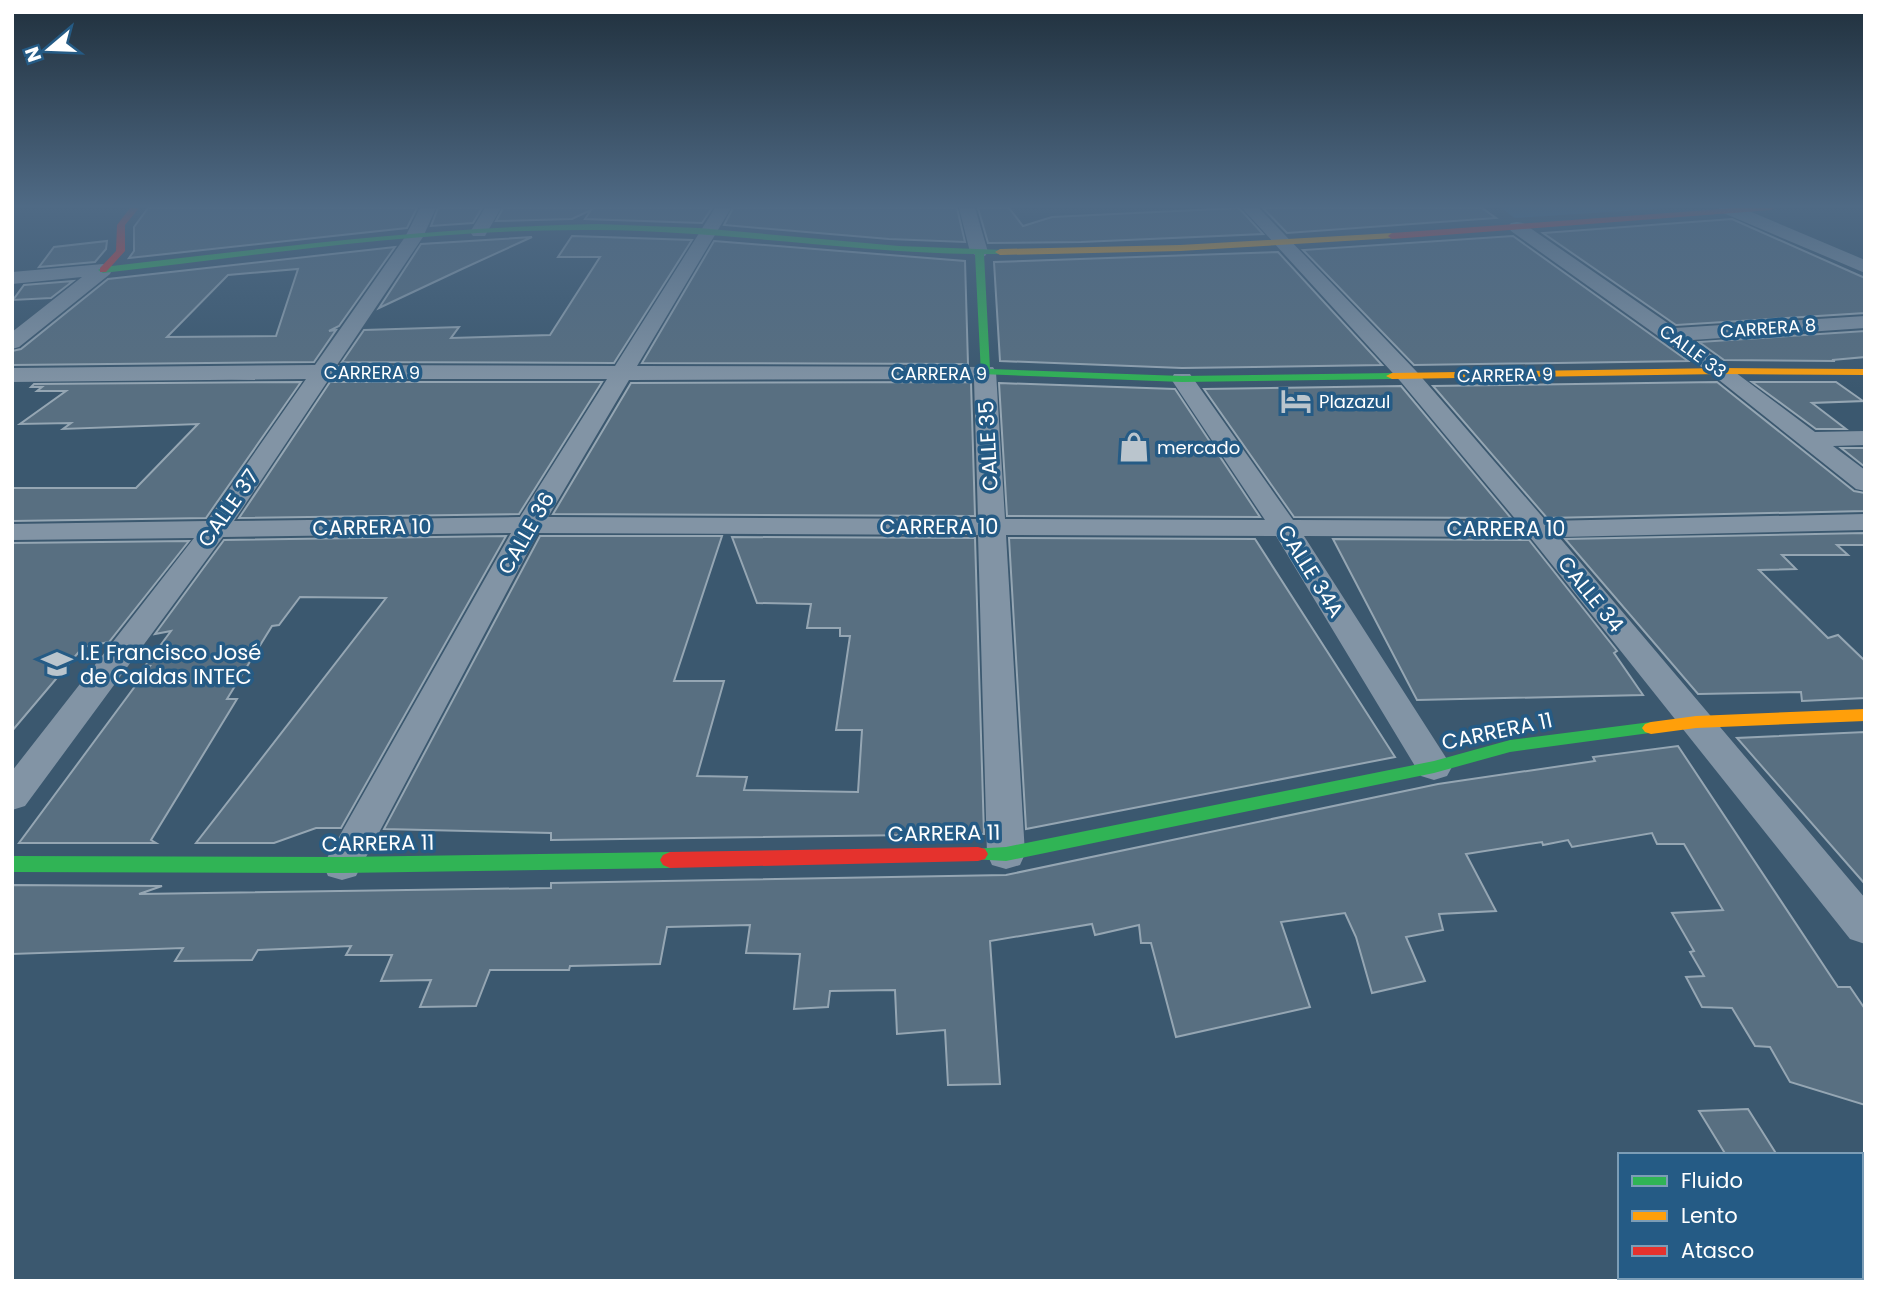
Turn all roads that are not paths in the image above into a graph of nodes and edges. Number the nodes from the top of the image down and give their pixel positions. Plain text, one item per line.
1 (119, 268) edge
2 (392, 268) edge
3 (685, 268) edge
4 (980, 268) edge
5 (1308, 268) edge
6 (1576, 268) edge
7 (103, 270) junction
8 (12, 278) edge
9 (1865, 322) edge
10 (1671, 335) junction
11 (12, 343) edge
12 (320, 371) junction
13 (1722, 371) junction
14 (621, 372) junction
15 (985, 372) junction
16 (1865, 372) edge
17 (12, 375) edge
18 (1409, 377) junction
19 (1182, 379) junction
20 (1809, 439) junction
21 (1865, 439) edge
22 (1865, 482) edge
23 (1865, 522) edge
24 (529, 525) junction
25 (992, 527) junction
26 (1284, 527) junction
27 (215, 529) junction
28 (1538, 529) junction
29 (12, 532) edge
30 (1865, 715) edge
31 (1696, 722) junction
32 (1434, 767) junction
33 (12, 797) edge
34 (1006, 854) junction
35 (12, 864) edge
36 (342, 865) junction
37 (1865, 927) edge

1 - 7 main road
2 - 12 street, CALLE 37
3 - 14 street, CALLE 36
4 - 15 main road, CALLE 35
5 - 18 street, CALLE 34
6 - 10 street, CALLE 33
7 - 8 street
7 - 11 street
9 - 10 street, CARRERA 8
10 - 13 street, CALLE 33
12 - 14 street, CARRERA 9
12 - 17 street, CARRERA 9
12 - 27 street, CALLE 37
13 - 16 main road, CARRERA 9
13 - 18 main road, CARRERA 9
13 - 20 street, CALLE 33
14 - 15 street, CARRERA 9
14 - 24 street, CALLE 36
15 - 19 main road, CARRERA 9
15 - 25 street, CALLE 35
18 - 19 main road, CARRERA 9
18 - 28 street, CALLE 34
19 - 26 street, CALLE 34A
20 - 21 street
20 - 22 street, CALLE 33
23 - 28 street, CARRERA 10
24 - 25 street, CARRERA 10
24 - 27 street, CARRERA 10
24 - 36 street, CALLE 36
25 - 26 street, CARRERA 10
25 - 34 street, CALLE 35
26 - 28 street, CARRERA 10
26 - 32 street, CALLE 34A
27 - 29 street, CARRERA 10
27 - 33 street, CALLE 37
28 - 31 street, CALLE 34
30 - 31 main road, CARRERA 11
31 - 32 main road, CARRERA 11
31 - 37 street, CALLE 34
32 - 34 main road, CARRERA 11
34 - 36 main road, CARRERA 11
35 - 36 main road, CARRERA 11

